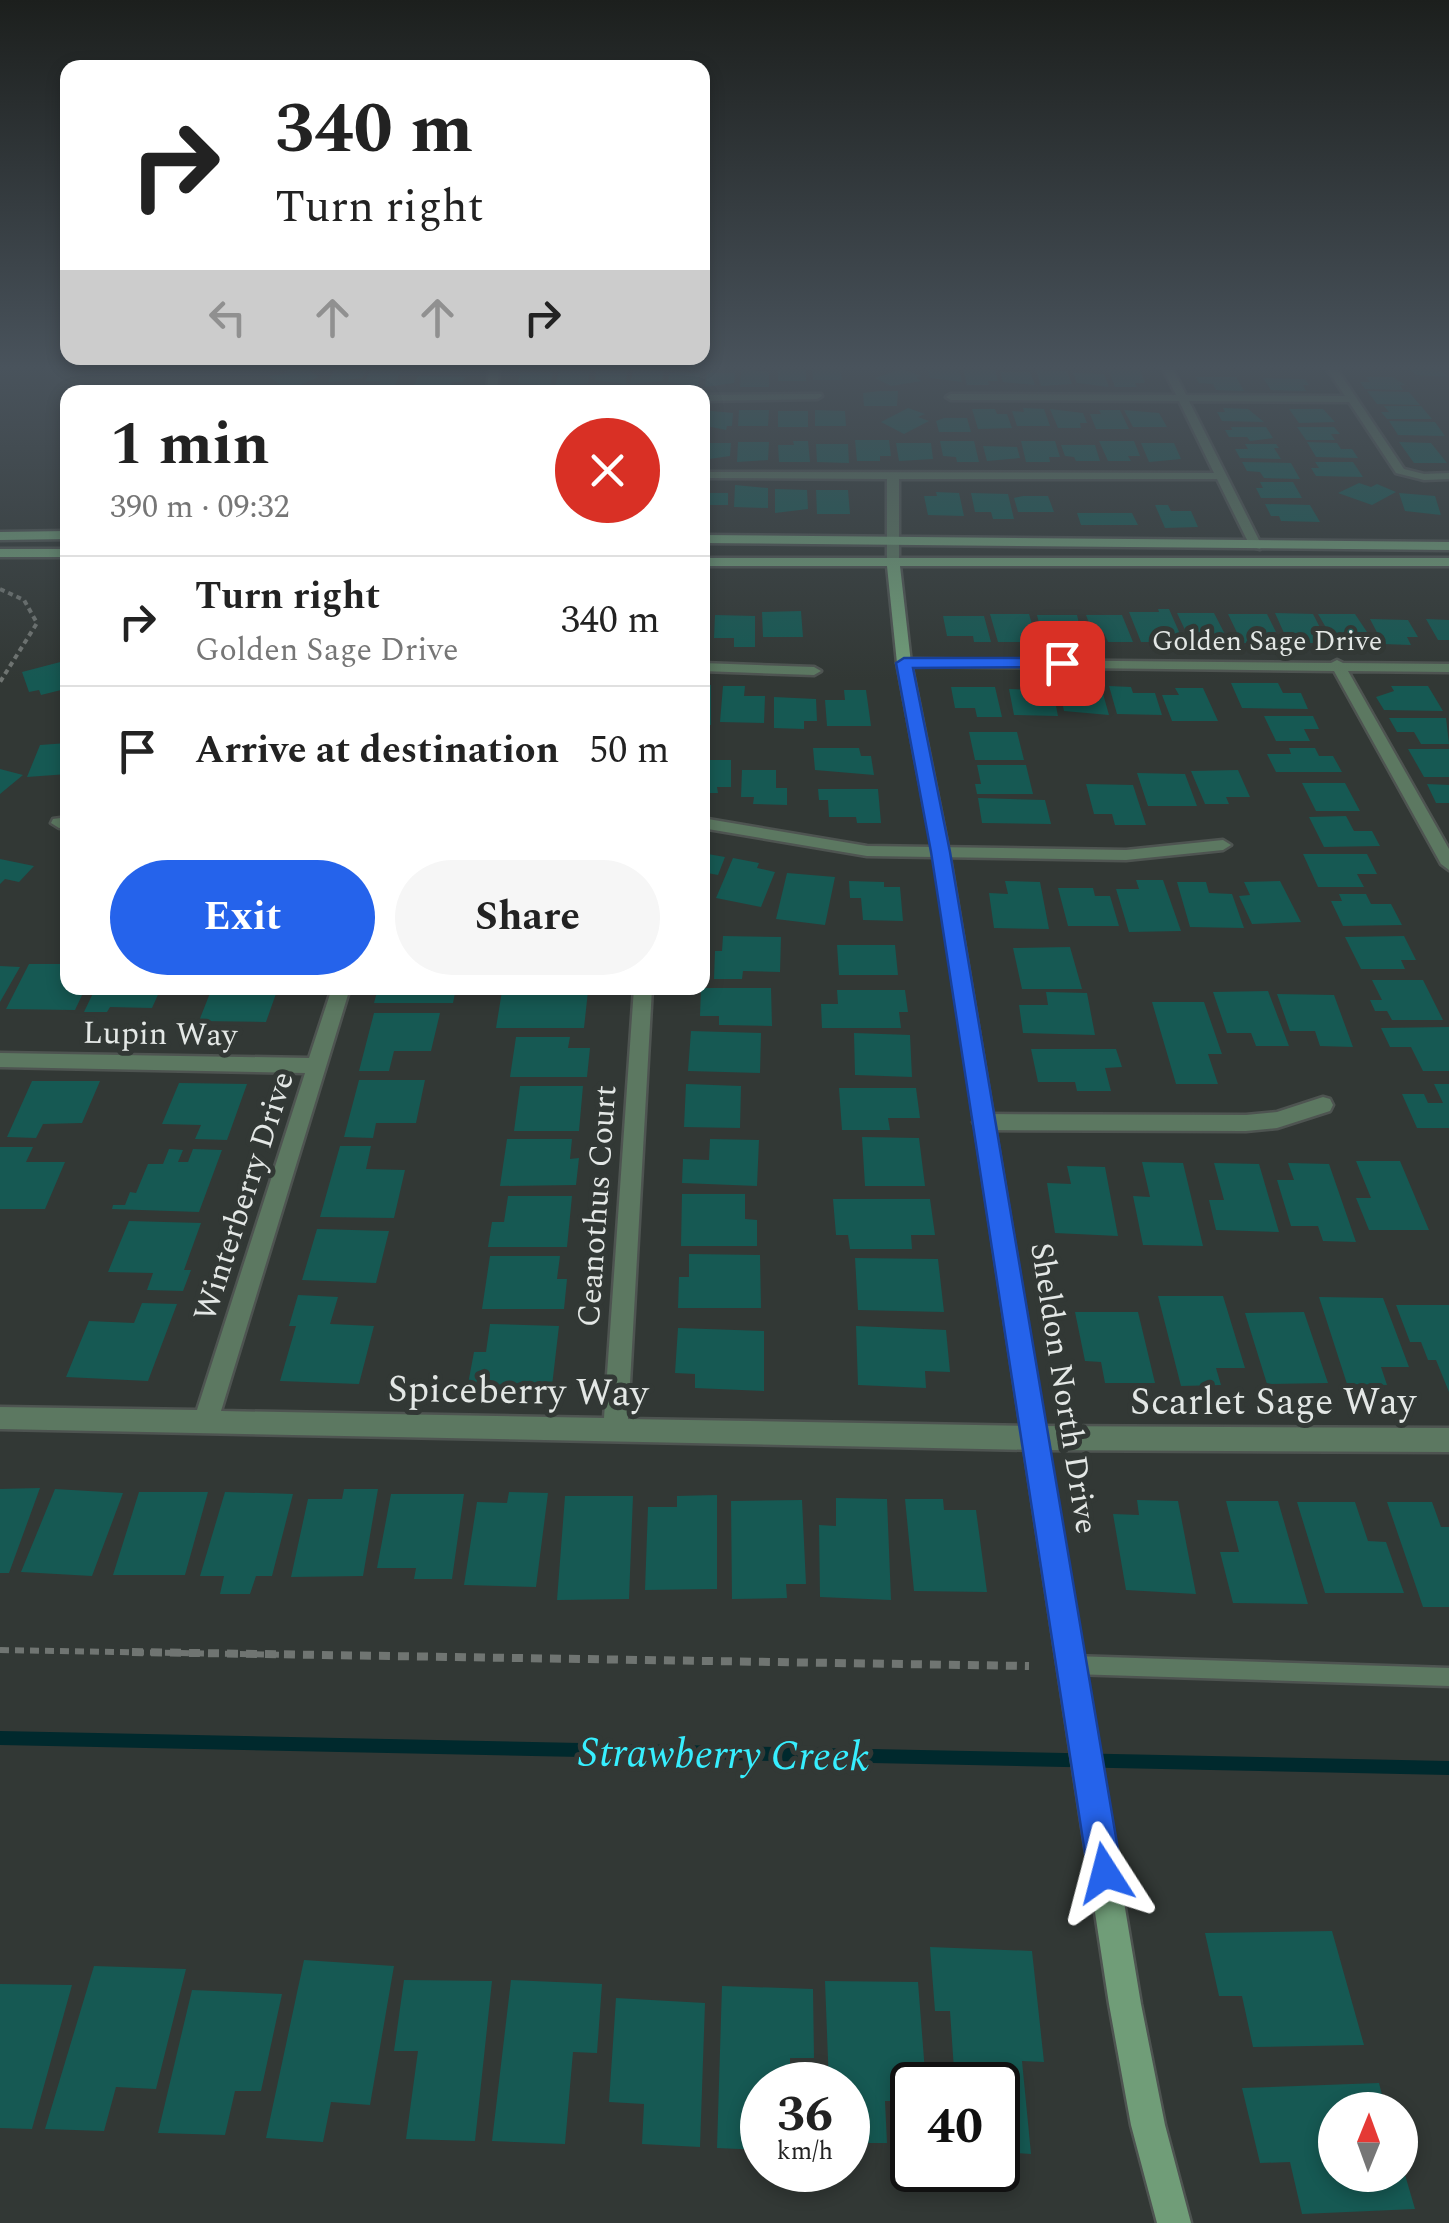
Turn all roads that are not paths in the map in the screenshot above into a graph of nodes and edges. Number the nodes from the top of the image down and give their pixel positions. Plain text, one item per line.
1 (1216, 473) edge
2 (1407, 473) edge
3 (710, 475) edge
4 (893, 476) junction
5 (1218, 476) junction
6 (1449, 476) edge
7 (32, 535) junction
8 (60, 535) edge
9 (0, 536) edge
10 (710, 539) edge
11 (894, 543) junction
12 (0, 544) edge
13 (1256, 546) junction
14 (1449, 546) edge
15 (0, 553) edge
16 (60, 553) edge
17 (710, 562) edge
18 (1449, 562) edge
19 (894, 564) junction
20 (904, 663) junction
21 (1337, 664) junction
22 (710, 668) edge
23 (1449, 668) edge
24 (814, 671) dead end
25 (710, 824) edge
26 (1223, 845) dead end
27 (941, 852) junction
28 (1449, 864) edge
29 (339, 995) edge
30 (643, 995) edge
31 (0, 1060) edge
32 (318, 1066) junction
33 (1323, 1105) dead end
34 (983, 1122) junction
35 (0, 1418) edge
36 (205, 1424) junction
37 (615, 1429) junction
38 (1036, 1438) junction
39 (1449, 1440) edge
40 (1072, 1665) junction
41 (1449, 1677) edge
42 (1174, 2223) edge

1 - 5 street
2 - 6 street
3 - 4 street
4 - 5 street
4 - 11 street
5 - 13 street
7 - 8 main road
7 - 9 main road
7 - 12 main road
10 - 11 main road
11 - 13 main road
11 - 19 street
13 - 14 main road
15 - 16 main road
17 - 19 main road
18 - 19 main road
19 - 20 main road, Sheldon North Drive
20 - 21 street, Golden Sage Drive
20 - 27 main road, Sheldon North Drive
21 - 23 street, Golden Sage Drive
21 - 28 street
22 - 24 street
25 - 27 street
26 - 27 street
27 - 34 main road, Sheldon North Drive
29 - 32 street, Winterberry Drive
30 - 37 street, Ceanothus Court
31 - 32 street, Lupin Way
32 - 36 street, Winterberry Drive
33 - 34 street
34 - 38 main road, Sheldon North Drive
35 - 36 street, Spiceberry Way
36 - 37 street, Spiceberry Way
37 - 38 street, Spiceberry Way
38 - 39 street, Scarlet Sage Way
38 - 40 main road, Sheldon North Drive
40 - 41 lane
40 - 42 main road, Sheldon North Drive

